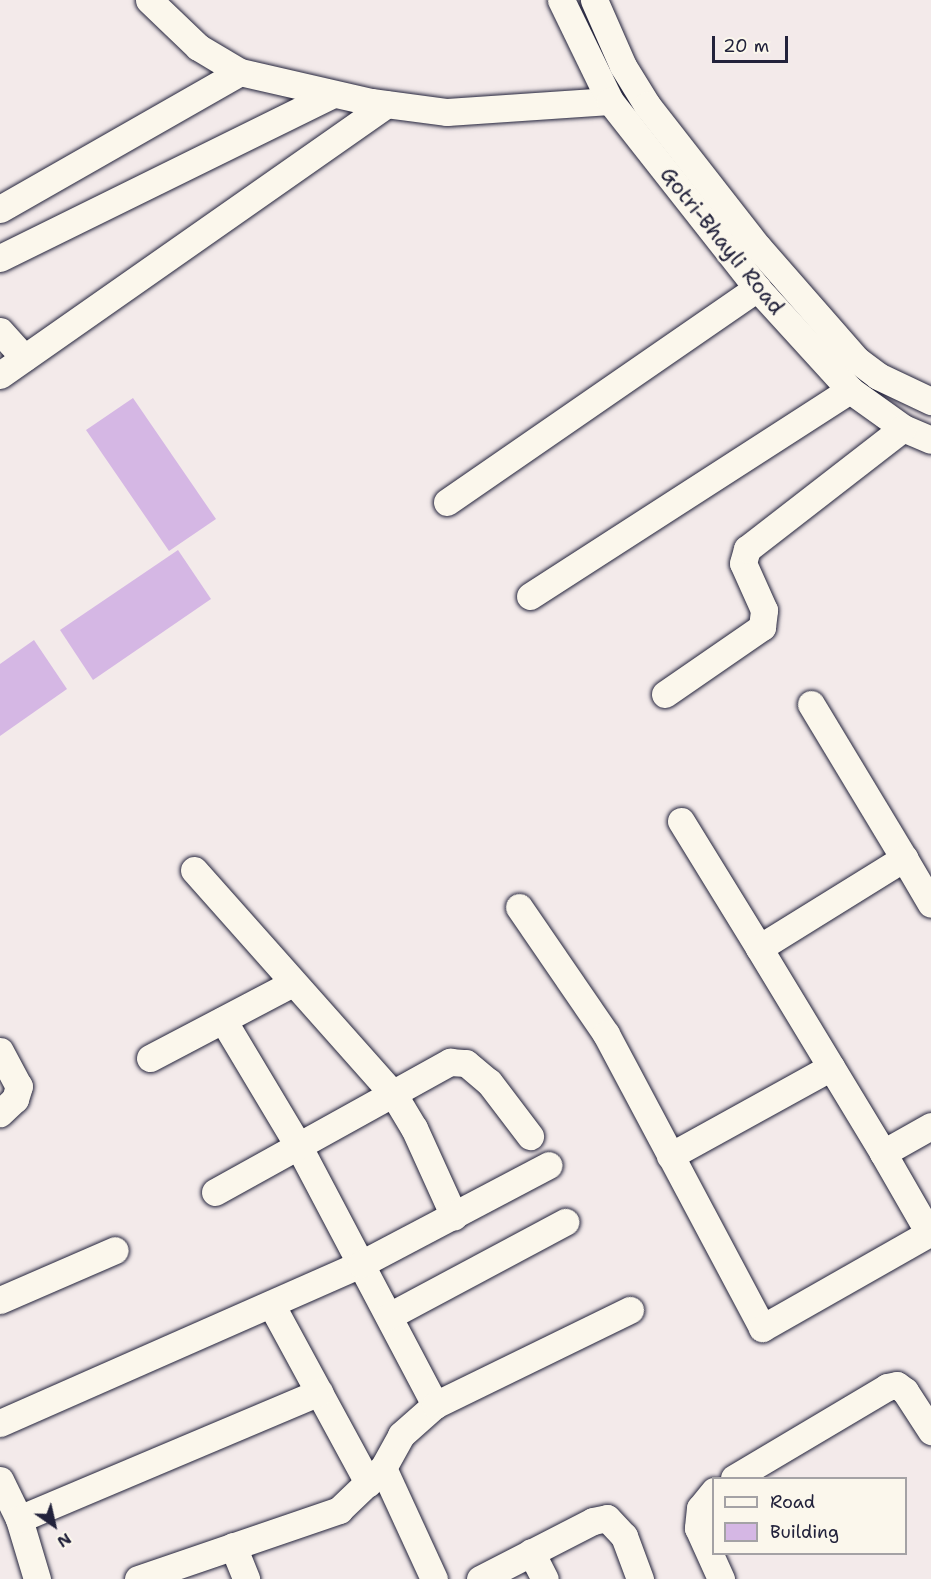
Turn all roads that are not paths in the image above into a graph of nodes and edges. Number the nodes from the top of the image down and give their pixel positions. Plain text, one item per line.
1 (149, 0) edge
2 (561, 0) edge
3 (594, 0) edge
4 (240, 72) junction
5 (333, 94) junction
6 (610, 101) junction
7 (387, 104) junction
8 (0, 209) edge
9 (0, 258) edge
10 (758, 288) junction
11 (0, 331) edge
12 (24, 358) junction
13 (0, 375) edge
14 (850, 390) junction
15 (931, 401) edge
16 (903, 428) junction
17 (931, 440) edge
18 (447, 502) dead end
19 (530, 596) dead end
20 (665, 694) dead end
21 (811, 704) dead end
22 (681, 822) dead end
23 (904, 858) junction
24 (194, 870) dead end
25 (931, 904) edge
26 (519, 907) dead end
27 (759, 948) junction
28 (293, 983) junction
29 (223, 1020) junction
30 (0, 1051) edge
31 (150, 1058) dead end
32 (831, 1067) junction
33 (394, 1095) junction
34 (0, 1113) edge
35 (931, 1126) edge
36 (530, 1136) dead end
37 (299, 1146) junction
38 (883, 1153) junction
39 (670, 1156) junction
40 (549, 1166) dead end
41 (214, 1192) dead end
42 (454, 1216) junction
43 (565, 1222) dead end
44 (930, 1233) edge
45 (115, 1250) dead end
46 (361, 1264) junction
47 (0, 1300) edge
48 (271, 1304) junction
49 (630, 1310) dead end
50 (389, 1316) junction
51 (319, 1392) junction
52 (435, 1405) junction
53 (0, 1423) edge
54 (931, 1431) edge
55 (375, 1475) junction
56 (737, 1477) edge
57 (0, 1480) edge
58 (712, 1493) edge
59 (20, 1519) junction
60 (233, 1546) junction
61 (531, 1552) junction
62 (37, 1579) edge
63 (138, 1579) edge
64 (246, 1579) edge
65 (434, 1579) edge
66 (480, 1579) edge
67 (546, 1579) edge
68 (640, 1579) edge
69 (721, 1579) edge

1 - 4 street
2 - 6 street, Gotri-Bhayli Road
3 - 15 street, Gotri-Bhayli Road
4 - 5 street
4 - 8 street
5 - 7 street
5 - 9 street
6 - 7 street
6 - 10 street, Gotri-Bhayli Road
7 - 12 street
10 - 14 street, Gotri-Bhayli Road
10 - 18 street
11 - 12 street
12 - 13 street
14 - 16 street, Gotri-Bhayli Road
14 - 19 street
16 - 17 street, Gotri-Bhayli Road
16 - 20 street
21 - 23 street
22 - 27 street
23 - 25 street
23 - 27 street
24 - 28 street
26 - 39 street
27 - 32 street
28 - 29 street
28 - 33 street
29 - 31 street
29 - 37 street
30 - 34 street
32 - 38 street
32 - 39 street
33 - 36 street
33 - 37 street
33 - 42 street
35 - 38 street
37 - 41 street
37 - 46 street
38 - 44 street
39 - 44 street
40 - 42 street
42 - 46 street
43 - 50 street
45 - 47 street
46 - 48 street
46 - 50 street
48 - 51 street
48 - 53 street
49 - 52 street
50 - 52 street
51 - 55 street
51 - 59 street
52 - 55 street
54 - 56 street
55 - 60 street
55 - 65 street
57 - 59 street
58 - 69 street
59 - 62 street
60 - 63 street
60 - 64 street
61 - 66 street
61 - 67 street
61 - 68 street

